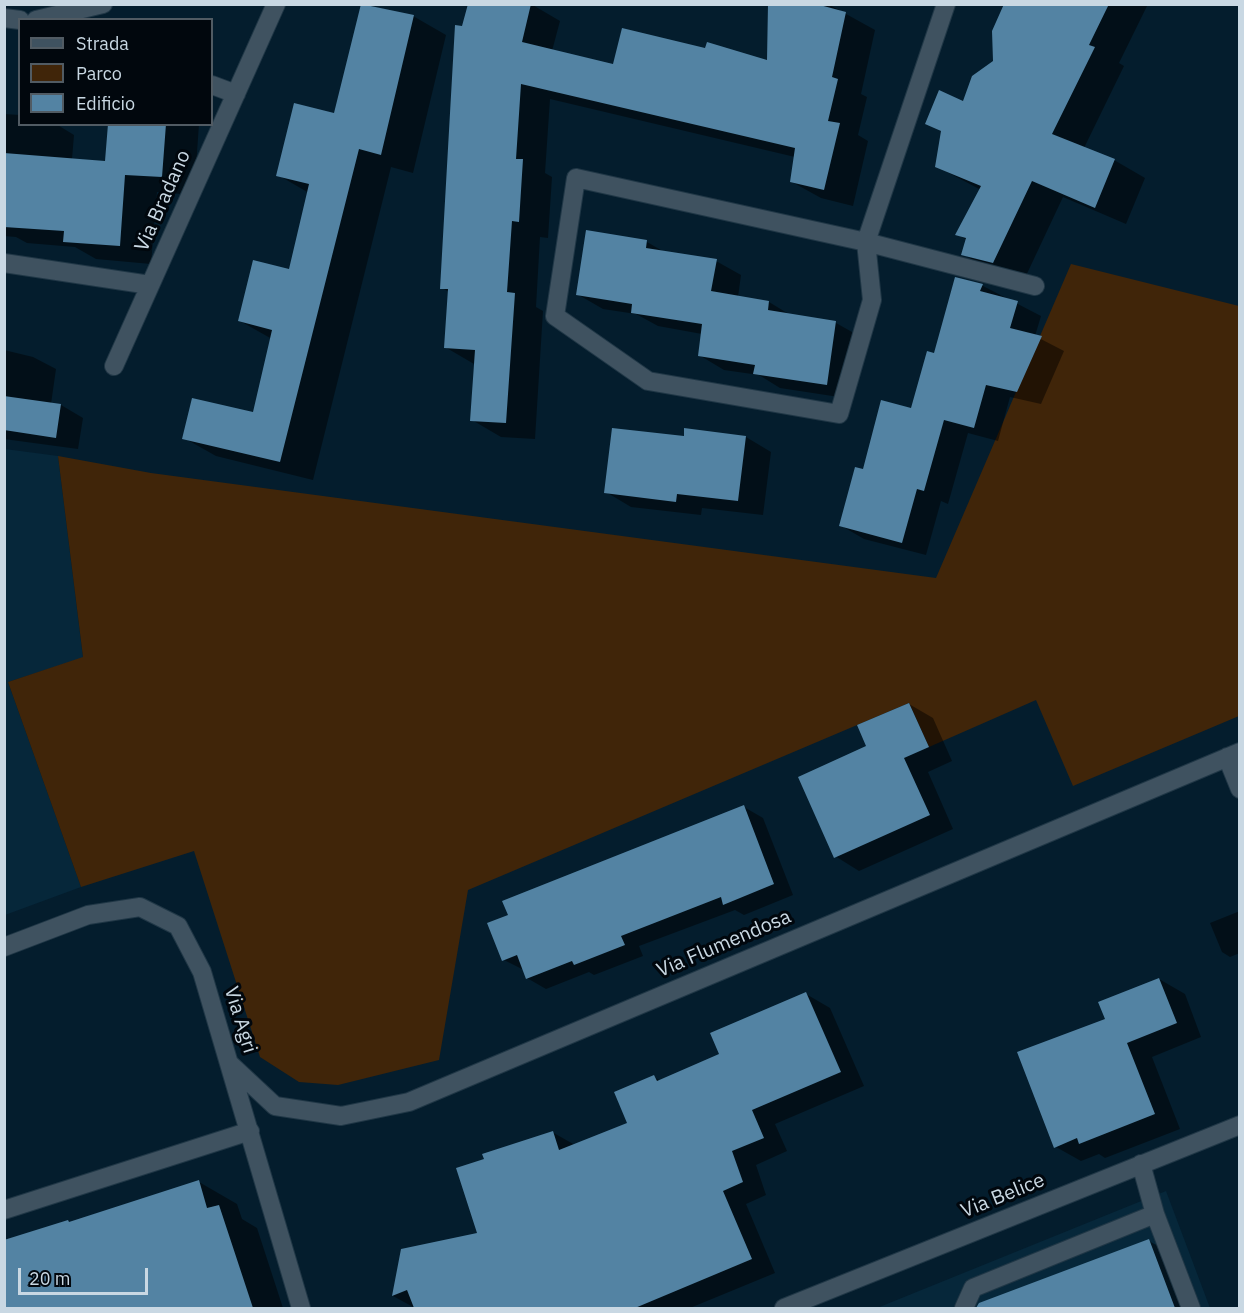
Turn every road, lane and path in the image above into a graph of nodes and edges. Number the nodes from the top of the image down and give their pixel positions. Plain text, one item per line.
1 (102, 4) edge
2 (276, 4) edge
3 (946, 4) edge
4 (44, 18) edge
5 (213, 86) edge
6 (236, 94) junction
7 (866, 242) junction
8 (4, 263) edge
9 (150, 285) junction
10 (1035, 286) dead end
11 (114, 366) dead end
12 (1233, 754) edge
13 (1239, 789) edge
14 (4, 947) edge
15 (230, 1064) junction
16 (1239, 1125) edge
17 (250, 1131) junction
18 (1141, 1164) junction
19 (4, 1210) edge
20 (1155, 1214) junction
21 (301, 1308) edge
22 (784, 1308) edge
23 (964, 1308) edge
24 (1191, 1308) edge

1 - 4 street
2 - 6 street, Via Bradano
3 - 7 street
5 - 6 street
6 - 9 street, Via Bradano
7 - 7 street
7 - 10 street
8 - 9 street
9 - 11 street, Via Bradano
12 - 13 street
12 - 15 street, Via Flumendosa
14 - 15 street, Via Agri
15 - 17 street, Via Agri
16 - 18 street, Via Belice
17 - 19 street
17 - 21 street, Via Agri
18 - 20 street
18 - 22 street, Via Belice
20 - 23 street
20 - 24 street

